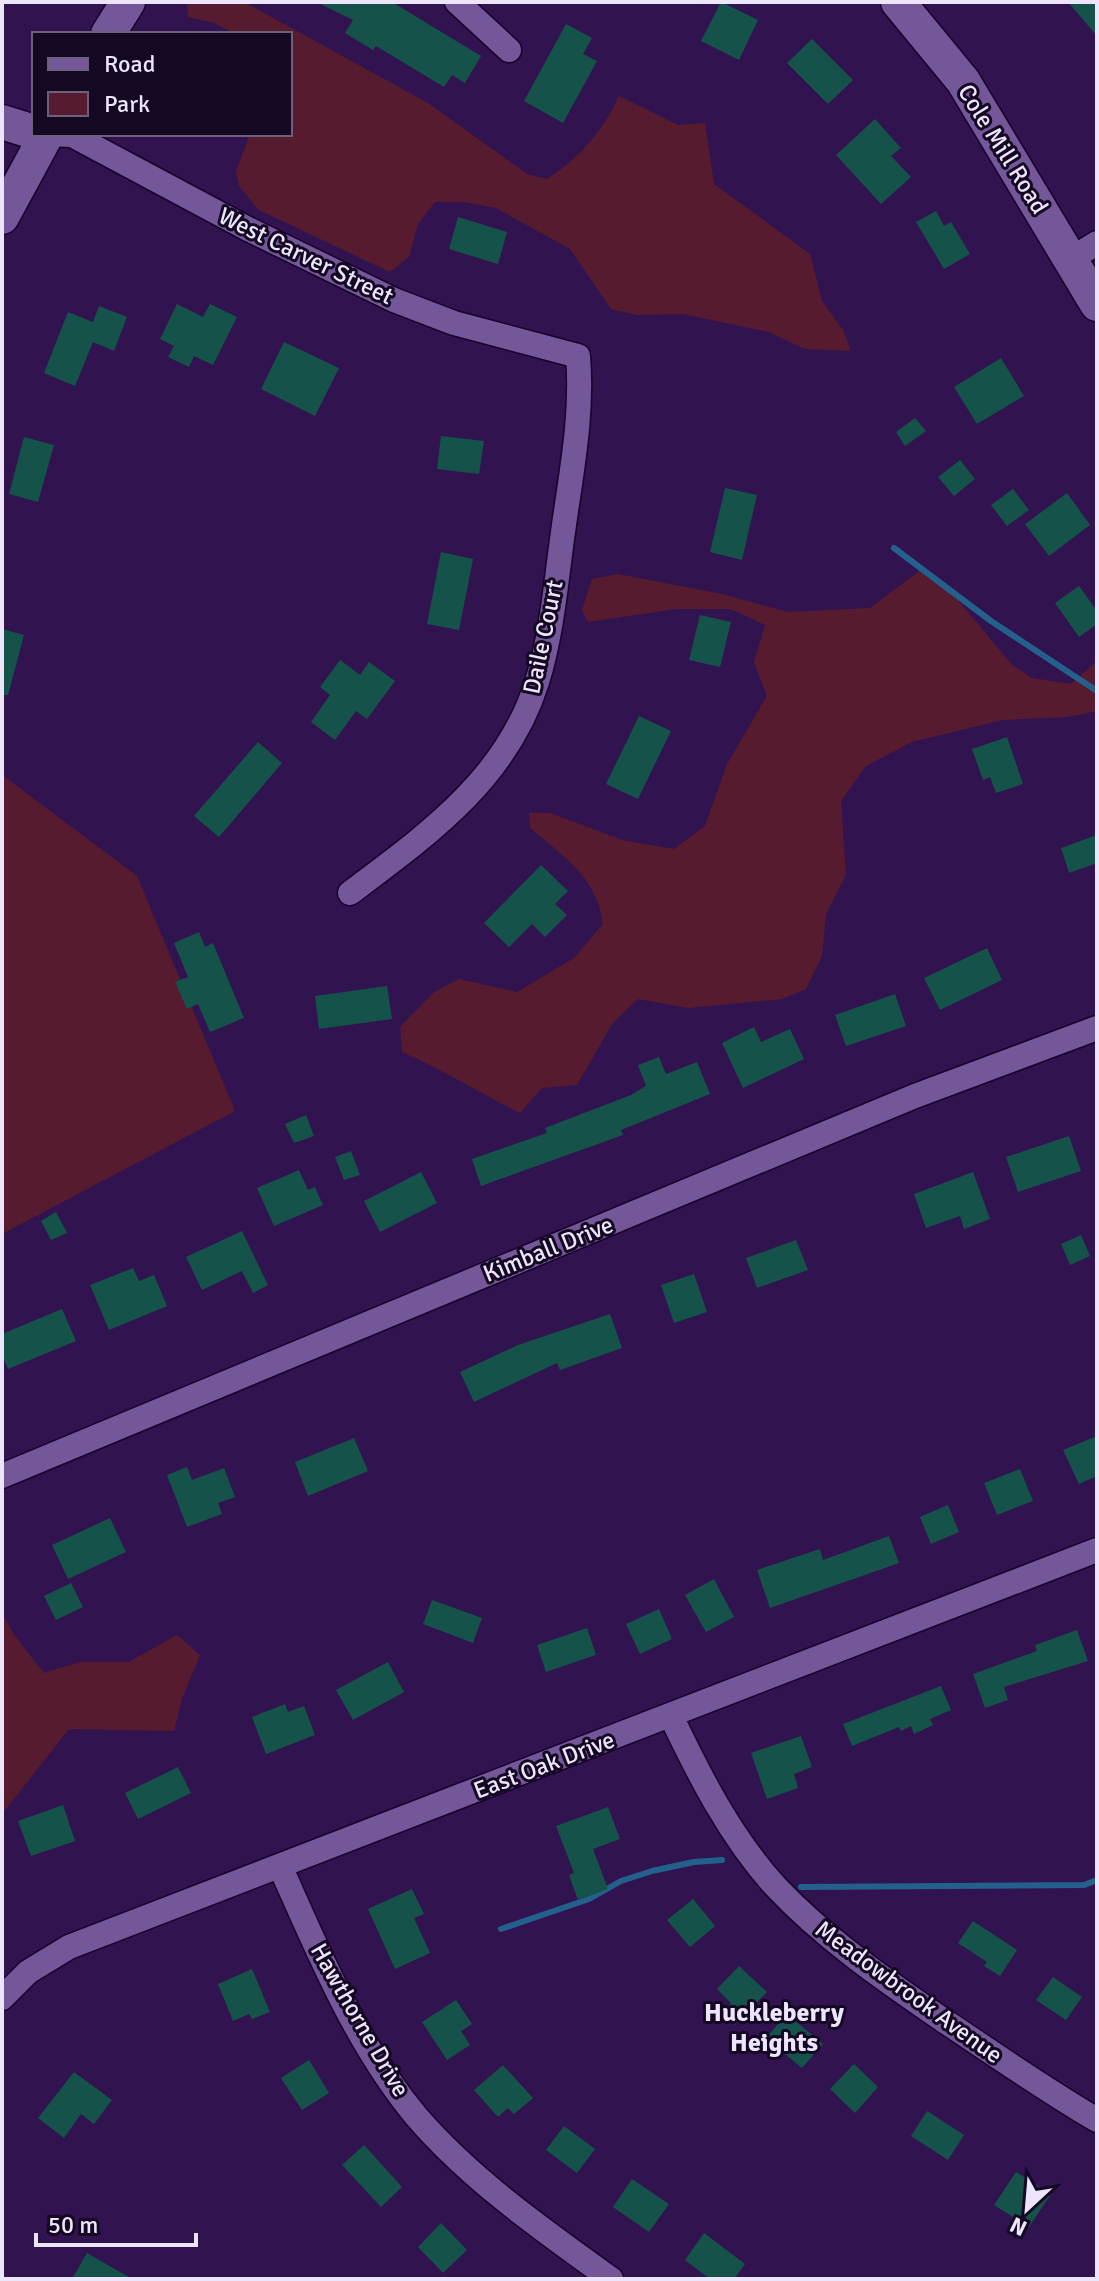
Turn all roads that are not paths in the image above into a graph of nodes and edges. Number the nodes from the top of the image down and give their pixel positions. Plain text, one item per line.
1 (128, 2) edge
2 (457, 2) edge
3 (898, 2) edge
4 (109, 32) edge
5 (509, 50) dead end
6 (2, 122) edge
7 (32, 131) edge
8 (45, 136) edge
9 (74, 136) edge
10 (2, 217) edge
11 (1084, 251) edge
12 (1097, 304) edge
13 (578, 356) joint
14 (350, 893) dead end
15 (1097, 1028) edge
16 (2, 1476) edge
17 (1097, 1550) edge
18 (671, 1716) junction
19 (280, 1866) junction
20 (2, 1998) edge
21 (1097, 2120) edge
22 (611, 2279) edge

1 - 4 street
2 - 5 street
3 - 11 street, Cole Mill Road
6 - 7 street
8 - 10 street
9 - 13 street, West Carver Street
11 - 12 street, Cole Mill Road
13 - 14 street, Daile Court
15 - 16 street, Kimball Drive
17 - 18 street, East Oak Drive
18 - 19 street, East Oak Drive
18 - 21 street, Meadowbrook Avenue
19 - 20 street, East Oak Drive
19 - 22 street, Hawthorne Drive

